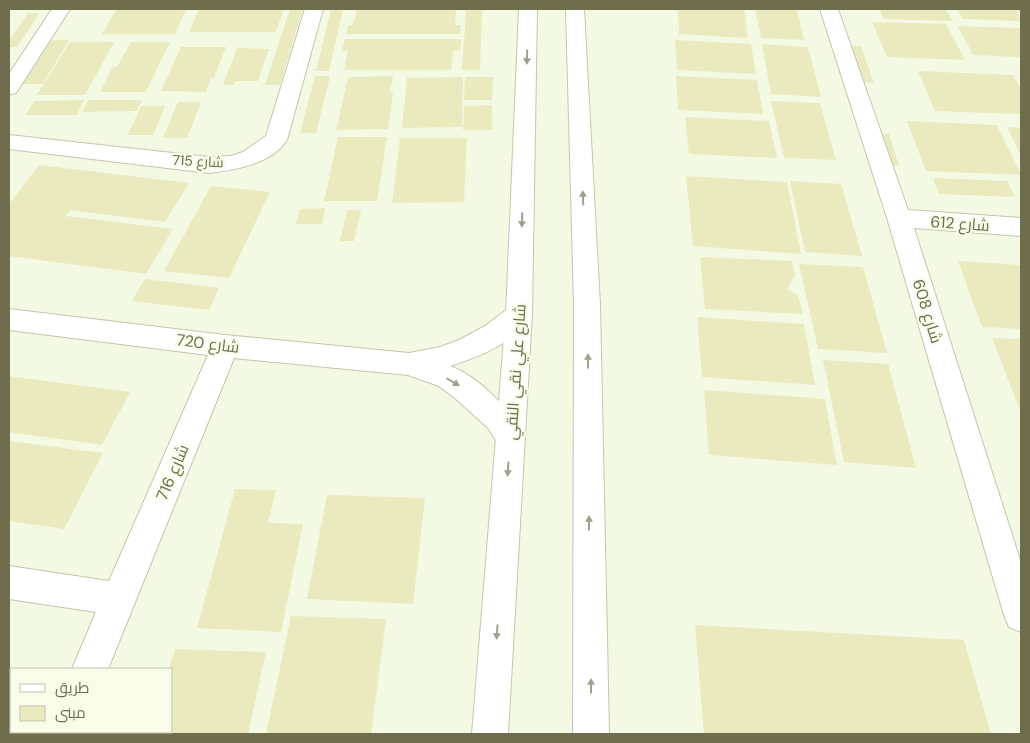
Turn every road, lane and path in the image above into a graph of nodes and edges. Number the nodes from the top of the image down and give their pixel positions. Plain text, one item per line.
1 (61, 9) edge
2 (314, 9) edge
3 (528, 9) edge
4 (575, 9) edge
5 (829, 9) edge
6 (9, 89) edge
7 (9, 142) edge
8 (899, 218) junction
9 (1021, 227) edge
10 (519, 314) junction
11 (9, 319) edge
12 (225, 346) junction
13 (408, 364) junction
14 (510, 438) junction
15 (9, 583) edge
16 (118, 599) junction
17 (1021, 615) edge
18 (90, 668) edge
19 (490, 734) edge
20 (591, 734) edge

1 - 6 street
2 - 7 street, شارع 715
3 -> 10 street, شارع علي نقي النقي
20 -> 4 street
5 - 8 street, شارع 608
8 - 9 street, شارع 612
8 - 17 street, شارع 608
10 - 13 street, شارع 720
10 - 14 street, شارع علي نقي النقي
11 - 12 street, شارع 720
12 - 13 street, شارع 720
12 - 16 street, شارع 716
13 -> 14 street, شارع 720
14 -> 19 street, شارع علي نقي النقي
15 - 16 street
16 - 18 street, شارع 716

